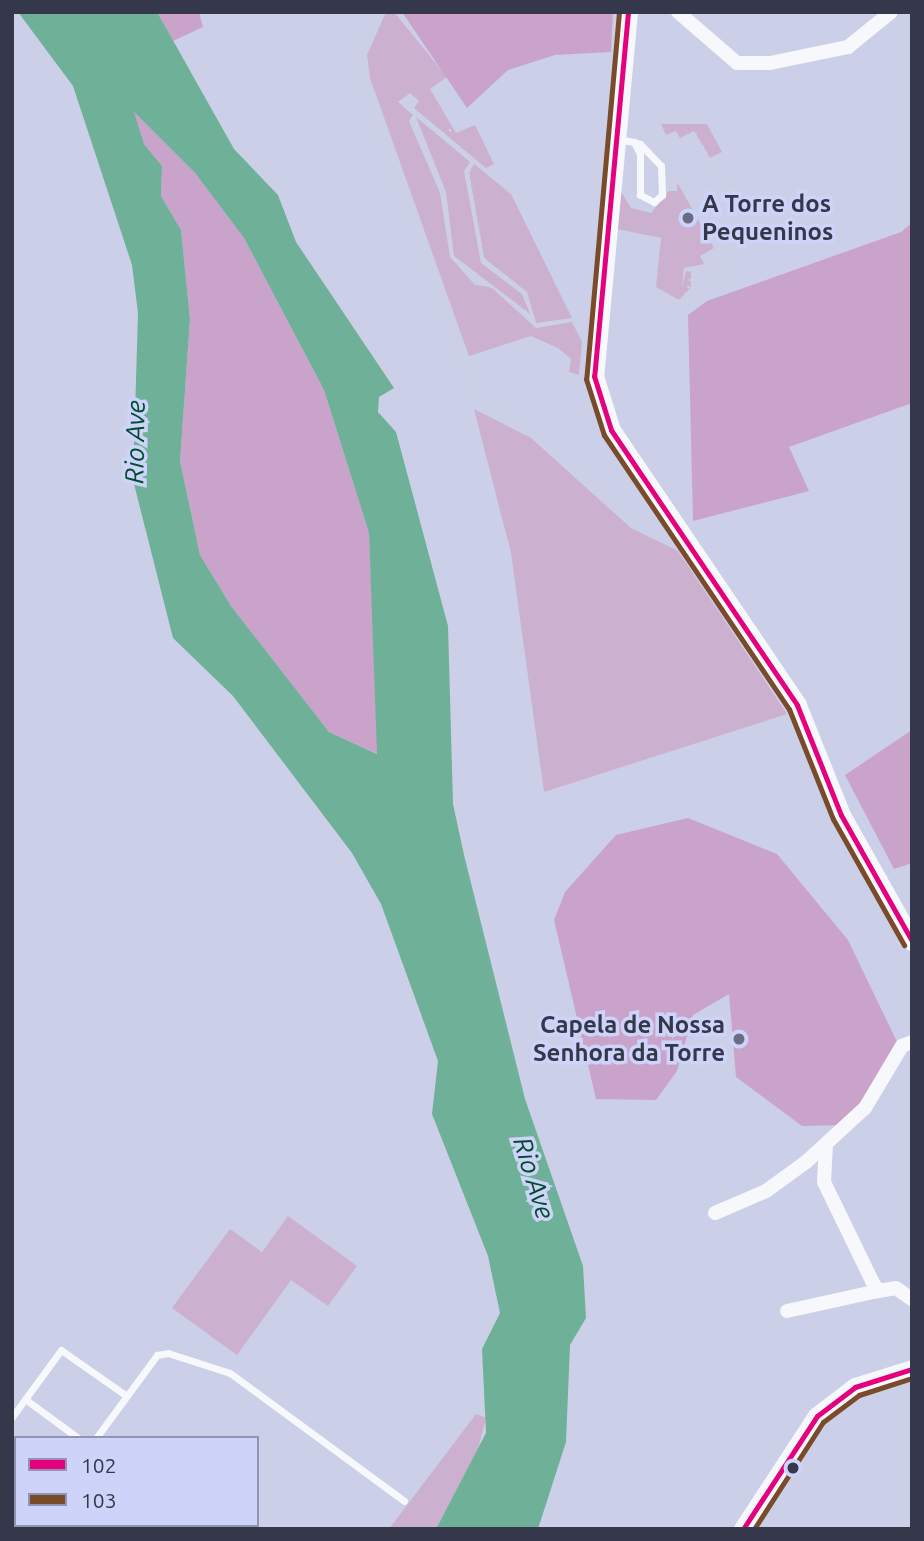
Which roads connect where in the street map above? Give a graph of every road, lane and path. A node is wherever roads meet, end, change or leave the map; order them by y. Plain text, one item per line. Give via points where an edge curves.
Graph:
1 (373, 12) edge
2 (628, 12) edge
3 (678, 12) edge
4 (891, 12) edge
5 (411, 100) dead end
6 (417, 112) junction
7 (453, 128) dead end
8 (443, 134) junction
9 (666, 136) dead end
10 (625, 141) junction
11 (474, 160) junction
12 (499, 164) dead end
13 (487, 171) junction
14 (517, 197) dead end
15 (743, 218) dead end
16 (752, 234) dead end
17 (726, 242) dead end
18 (736, 250) junction
19 (713, 261) junction
20 (684, 270) dead end
21 (693, 271) junction
22 (722, 276) junction
23 (647, 283) dead end
24 (684, 301) junction
25 (533, 317) junction
26 (572, 320) dead end
27 (668, 514) junction
28 (912, 941) edge
29 (912, 1042) edge
30 (826, 1144) junction
31 (715, 1213) dead end
32 (878, 1291) junction
33 (912, 1298) edge
34 (787, 1311) dead end
35 (912, 1369) edge
36 (127, 1396) junction
37 (26, 1399) junction
38 (12, 1417) edge
39 (75, 1436) edge
40 (97, 1436) edge
41 (404, 1501) dead end
42 (743, 1529) edge

1 - 27 path via 363,47 364,78 474,393 536,436 617,510 655,522
2 - 10 street
3 - 4 street via 737,63 771,63 848,47
5 - 6 path via 407,104
6 - 8 path
6 - 25 path via 411,121 443,192 452,256
7 - 8 path
8 - 11 path
9 - 15 path via 674,132 678,140 695,133
10 - 10 lane via 661,166 662,195 654,202 640,195 640,153
10 - 27 street via 594,376 611,430
11 - 13 path
11 - 25 path via 467,168 483,259 523,291
12 - 13 path
13 - 14 path
16 - 18 path via 755,240
17 - 19 path via 710,255
18 - 19 path
18 - 22 path
19 - 21 path
19 - 22 path
20 - 21 path
21 - 24 path
22 - 24 path
23 - 24 path via 664,298
25 - 26 path via 537,326
27 - 28 street via 797,705 841,815
29 - 30 street via 902,1046 865,1108
30 - 31 street via 766,1191
30 - 32 street via 824,1182
32 - 33 street via 896,1288
32 - 34 street
35 - 42 street via 855,1387 817,1416
36 - 37 lane via 61,1350
36 - 40 lane
36 - 41 lane via 157,1355 218,1367
37 - 38 lane
37 - 39 lane

